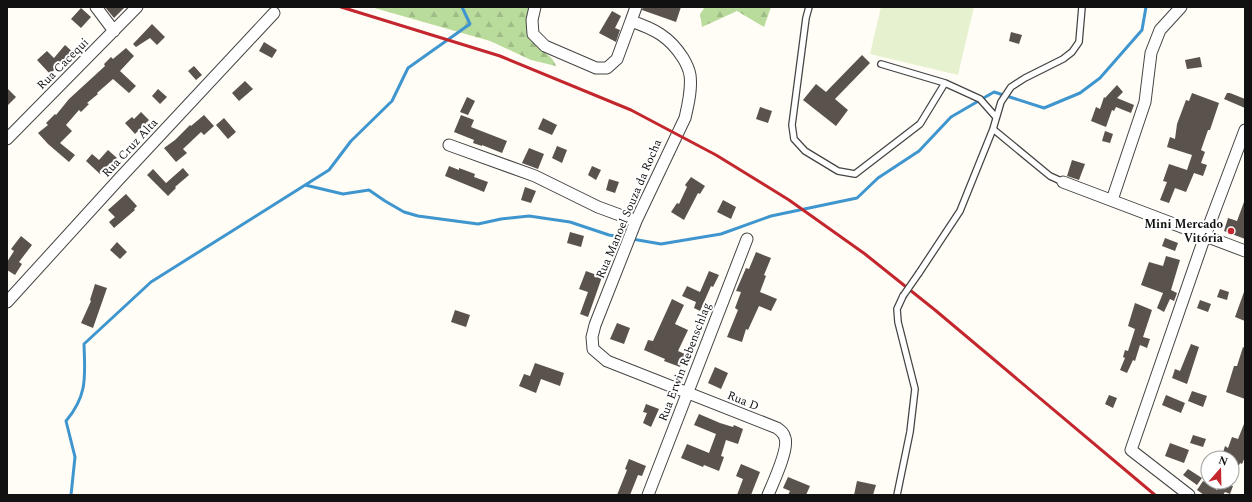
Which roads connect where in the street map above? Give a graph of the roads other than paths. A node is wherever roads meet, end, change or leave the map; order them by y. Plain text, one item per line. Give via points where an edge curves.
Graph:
1 (96, 7) edge
2 (137, 7) edge
3 (535, 7) edge
4 (636, 7) edge
5 (809, 7) edge
6 (1082, 7) edge
7 (1181, 7) edge
8 (274, 13) dead end
9 (631, 21) junction
10 (114, 31) junction
11 (882, 64) dead end
12 (945, 83) junction
13 (996, 116) junction
14 (993, 129) junction
15 (1245, 130) edge
16 (9, 132) edge
17 (449, 145) dead end
18 (1063, 182) joint
19 (1112, 200) junction
20 (636, 221) junction
21 (1205, 236) junction
22 (747, 239) dead end
23 (1245, 251) edge
24 (7, 302) edge
25 (687, 393) junction
26 (648, 495) edge
27 (768, 495) edge
28 (897, 495) edge
29 (1190, 495) edge

1 - 10 street
2 - 10 street, Rua Cacequi
3 - 9 street via 532,20 533,34 545,46 596,68 607,68 617,59
4 - 9 street
5 - 12 lane via 792,125 794,139 805,151 838,171 855,174 920,124
6 - 13 lane via 1079,42 1072,52 1011,86
7 - 19 street via 1160,30 1151,53 1145,102
8 - 24 street, Rua Cruz Alta
9 - 20 street, Rua Manoel Souza da Rocha via 665,37 686,63 690,75 685,118
10 - 16 street, Rua Cacequi
11 - 12 lane
12 - 13 lane via 980,99
13 - 14 lane
14 - 18 lane via 1050,176
14 - 28 lane, bridge via 960,211 897,309 915,389 911,426
15 - 21 street
17 - 20 street via 535,176 598,208
18 - 19 street
19 - 21 street
20 - 25 street, Rua Manoel Souza da Rocha via 595,325 593,349 608,361
21 - 23 street
21 - 29 street via 1131,450
22 - 25 street, Rua Erwin Rebenschlag
25 - 26 street, Rua Erwin Rebenschlag
25 - 27 street, Rua D via 782,432 786,449

